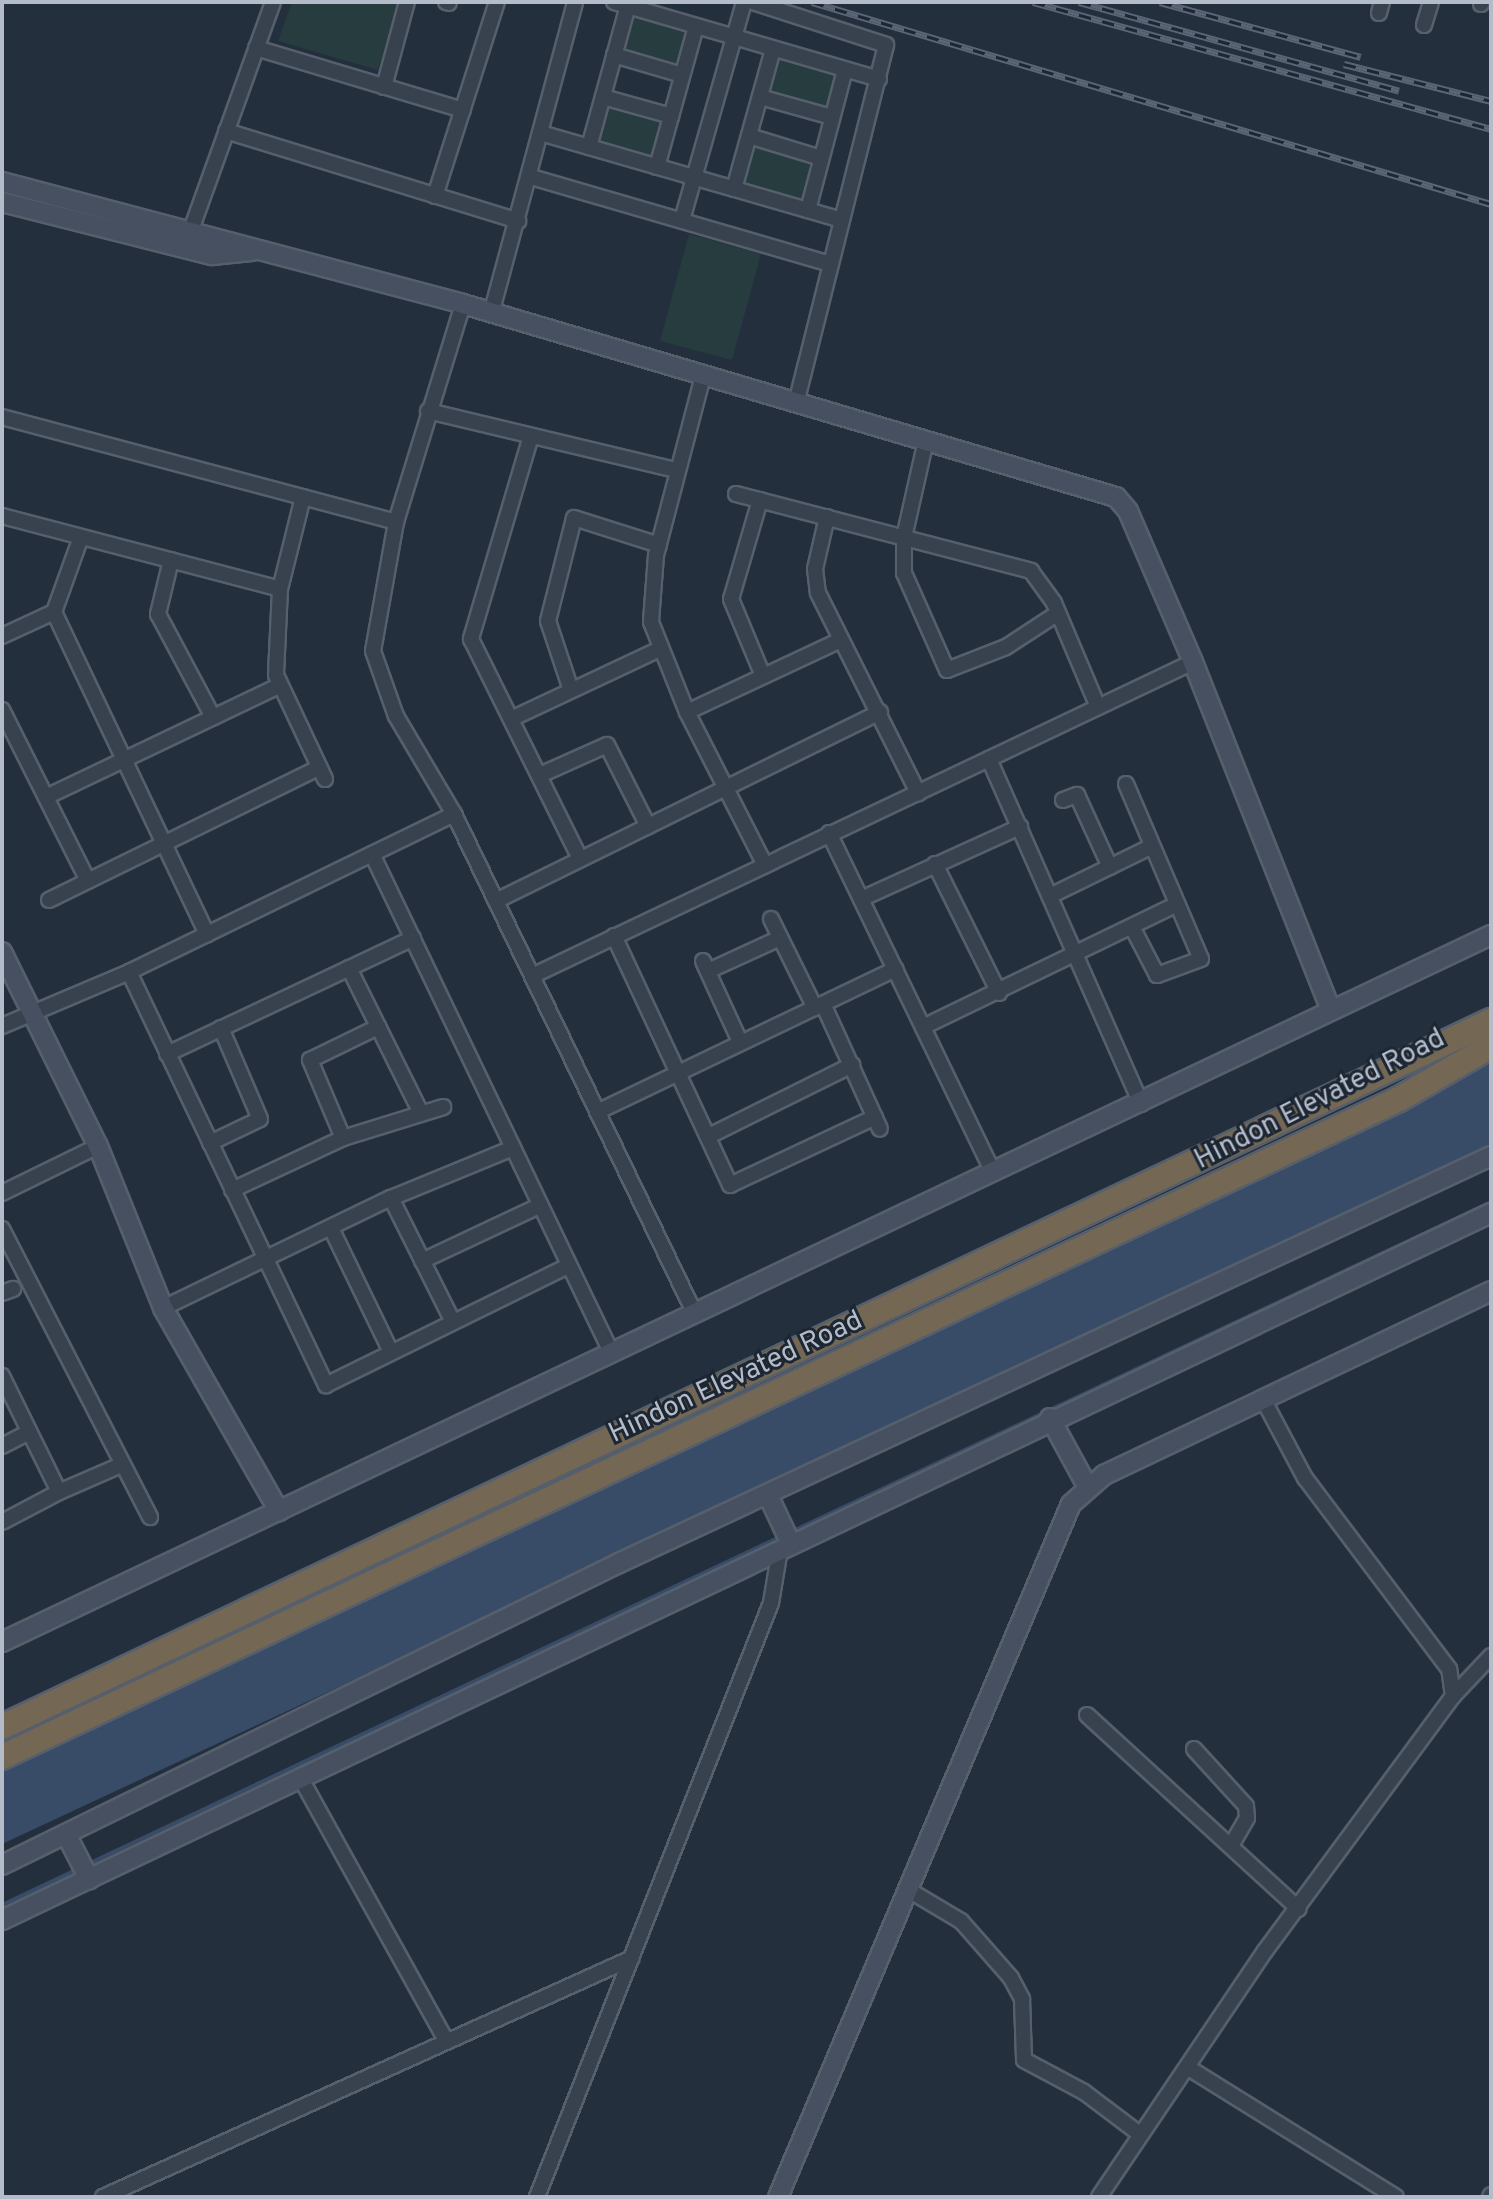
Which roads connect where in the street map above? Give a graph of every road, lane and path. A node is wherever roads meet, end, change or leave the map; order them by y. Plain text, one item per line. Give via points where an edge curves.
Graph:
1 (273, 2) edge
2 (407, 2) edge
3 (497, 2) edge
4 (575, 2) edge
5 (744, 2) edge
6 (753, 2) edge
7 (1431, 2) edge
8 (621, 4) edge
9 (1424, 25) dead end
10 (696, 26) junction
11 (732, 36) junction
12 (256, 48) junction
13 (773, 49) junction
14 (614, 55) junction
15 (845, 70) junction
16 (682, 75) junction
17 (879, 79) junction
18 (384, 87) junction
19 (603, 97) junction
20 (760, 97) junction
21 (463, 110) junction
22 (671, 116) junction
23 (832, 117) junction
24 (226, 131) junction
25 (544, 134) junction
26 (749, 136) junction
27 (589, 147) junction
28 (821, 158) junction
29 (657, 167) junction
30 (531, 177) junction
31 (694, 177) junction
32 (2, 182) edge
33 (734, 189) junction
34 (435, 196) junction
35 (2, 202) edge
36 (808, 210) junction
37 (682, 220) junction
38 (842, 220) junction
39 (518, 221) junction
40 (191, 230) junction
41 (254, 250) junction
42 (830, 264) junction
43 (463, 304) junction
44 (491, 314) junction
45 (703, 376) junction
46 (796, 403) junction
47 (428, 411) junction
48 (2, 417) edge
49 (531, 436) junction
50 (926, 440) junction
51 (675, 470) junction
52 (736, 494) dead end
53 (303, 497) junction
54 (760, 500) junction
55 (2, 516) edge
56 (827, 517) junction
57 (396, 522) junction
58 (81, 537) junction
59 (904, 538) junction
60 (659, 545) junction
61 (171, 560) junction
62 (280, 589) junction
63 (54, 612) junction
64 (1058, 613) junction
65 (2, 636) edge
66 (841, 640) junction
67 (660, 649) junction
68 (1193, 662) junction
69 (763, 676) junction
70 (279, 686) junction
71 (571, 690) junction
72 (1098, 707) junction
73 (2, 710) edge
74 (687, 712) junction
75 (880, 712) junction
76 (213, 717) junction
77 (511, 719) junction
78 (128, 758) junction
79 (989, 759) junction
80 (540, 775) junction
81 (1126, 784) dead end
82 (725, 788) junction
83 (918, 793) junction
84 (46, 797) junction
85 (1063, 800) dead end
86 (454, 814) junction
87 (648, 826) junction
88 (1020, 827) junction
89 (829, 833) junction
90 (164, 839) junction
91 (1150, 847) junction
92 (372, 854) junction
93 (580, 859) junction
94 (935, 864) junction
95 (765, 865) junction
96 (1110, 867) junction
97 (88, 881) junction
98 (1050, 896) junction
99 (861, 899) junction
100 (49, 900) dead end
101 (496, 901) junction
102 (1177, 904) junction
103 (771, 919) dead end
104 (1132, 927) junction
105 (207, 934) junction
106 (1491, 935) edge
107 (614, 936) junction
108 (413, 938) junction
109 (780, 938) junction
110 (2, 952) edge
111 (1076, 956) junction
112 (349, 968) junction
113 (896, 969) junction
114 (129, 972) junction
115 (532, 976) junction
116 (999, 993) junction
117 (819, 1006) junction
118 (1330, 1008) junction
119 (32, 1011) junction
120 (1491, 1021) edge
121 (2, 1026) edge
122 (378, 1027) junction
123 (923, 1027) junction
124 (221, 1028) junction
125 (740, 1042) junction
126 (1491, 1046) edge
127 (167, 1054) junction
128 (852, 1065) junction
129 (679, 1073) junction
130 (1141, 1104) junction
131 (443, 1107) dead end
132 (420, 1111) junction
133 (597, 1112) junction
134 (709, 1136) junction
135 (343, 1138) junction
136 (210, 1143) junction
137 (98, 1146) junction
138 (513, 1148) junction
139 (1491, 1156) edge
140 (993, 1173) junction
141 (232, 1190) junction
142 (2, 1193) edge
143 (391, 1198) junction
144 (539, 1206) junction
145 (1491, 1213) edge
146 (331, 1228) junction
147 (2, 1229) edge
148 (265, 1259) junction
149 (422, 1261) junction
150 (568, 1266) junction
151 (1491, 1291) edge
152 (163, 1308) junction
153 (695, 1314) junction
154 (452, 1320) junction
155 (391, 1352) junction
156 (612, 1354) junction
157 (2, 1377) edge
158 (1263, 1399) junction
159 (1050, 1418) junction
160 (28, 1433) junction
161 (2, 1446) edge
162 (121, 1465) junction
163 (1087, 1486) junction
164 (59, 1492) junction
165 (768, 1495) junction
166 (279, 1511) junction
167 (150, 1517) dead end
168 (2, 1522) edge
169 (786, 1543) junction
170 (2, 1642) edge
171 (1491, 1656) edge
172 (1453, 1696) junction
173 (1087, 1715) dead end
174 (2, 1727) edge
175 (1194, 1749) dead end
176 (2, 1757) edge
177 (300, 1777) junction
178 (69, 1840) junction
179 (1231, 1846) junction
180 (2, 1865) edge
181 (86, 1873) junction
182 (907, 1889) junction
183 (1299, 1909) junction
184 (2, 1920) edge
185 (632, 1958) junction
186 (445, 2039) junction
187 (1187, 2067) junction
188 (1141, 2135) junction
189 (1102, 2194) edge
190 (103, 2197) edge
191 (537, 2197) edge
192 (778, 2197) edge
193 (1118, 2197) edge
194 (1396, 2197) edge

1 - 12 street
2 - 18 street
3 - 21 street
4 - 25 street
5 - 11 street
6 - 17 street via 884,41
7 - 9 street
8 - 10 street
8 - 14 street
10 - 11 street
10 - 16 street
11 - 13 street
11 - 31 street
12 - 18 street
12 - 24 street
13 - 15 street
13 - 20 street
14 - 16 street
14 - 19 street
15 - 17 street
15 - 23 street
16 - 22 street
17 - 38 street
18 - 21 street
19 - 22 street
19 - 27 street
20 - 23 street
20 - 26 street
21 - 34 street
22 - 29 street
23 - 28 street
24 - 34 street
24 - 40 street
25 - 27 street
25 - 30 street
26 - 28 street
26 - 33 street
27 - 29 street
28 - 36 street
29 - 31 street
30 - 37 street
30 - 39 street
31 - 33 street
31 - 37 street
32 - 40 street
33 - 36 street
34 - 39 street
35 - 41 street via 212,255
36 - 38 street
37 - 42 street
38 - 42 street
39 - 44 street
40 - 41 street
41 - 43 street
42 - 46 street
43 - 44 street
43 - 47 street
44 - 45 street
45 - 46 street
45 - 51 street
46 - 50 street
47 - 49 street
47 - 57 street
48 - 53 street
49 - 51 street
49 - 77 street via 471,633
50 - 59 street
50 - 68 street via 1116,497 1128,511
51 - 60 street
52 - 54 street
53 - 57 street
53 - 62 street
54 - 56 street
54 - 69 street via 731,599
55 - 58 street
56 - 59 street
56 - 66 street via 815,586
57 - 86 street via 373,651 396,716
58 - 61 street
58 - 63 street
59 - 64 street via 1031,571
59 - 64 street via 904,573 947,670 1006,647
60 - 67 street via 650,608
60 - 71 street via 574,518 548,621
61 - 62 street
61 - 76 street via 158,614
62 - 70 street
63 - 65 street
63 - 78 street
64 - 72 street
66 - 69 street
66 - 75 street
67 - 71 street
67 - 74 street
68 - 72 street
68 - 118 street
69 - 74 street
70 - 76 street
70 - 90 street via 322,774
71 - 77 street
72 - 79 street
73 - 84 street
74 - 82 street
75 - 82 street
75 - 83 street
76 - 78 street
77 - 80 street
78 - 84 street
78 - 90 street
79 - 83 street
79 - 88 street
80 - 87 street via 607,745
80 - 93 street
81 - 91 street
82 - 87 street
82 - 95 street
83 - 89 street
84 - 97 street
85 - 96 street via 1077,795
86 - 92 street
86 - 101 street
87 - 93 street
88 - 94 street
88 - 98 street
89 - 95 street
89 - 99 street
90 - 97 street
90 - 105 street
91 - 96 street
91 - 102 street
92 - 105 street
92 - 108 street
93 - 101 street
94 - 99 street
94 - 116 street
95 - 107 street
96 - 98 street
97 - 100 street
98 - 111 street
99 - 113 street
101 - 115 street
102 - 104 street
102 - 104 street via 1200,952 1198,962 1157,975
103 - 109 street
104 - 111 street
105 - 114 street
106 - 118 street
107 - 115 street
107 - 129 street
108 - 112 street
108 - 138 street
109 - 117 street
109 - 125 street via 705,966
110 - 119 street
111 - 116 street
111 - 130 street
112 - 122 street
112 - 124 street
113 - 117 street
113 - 123 street
114 - 119 street
114 - 127 street
115 - 133 street
116 - 123 street
117 - 125 street
117 - 128 street
118 - 130 street
119 - 121 street
119 - 137 street
120 - 174 highway, Hindon Elevated Road
122 - 132 street
122 - 135 street via 310,1060
123 - 140 street
124 - 127 street
124 - 136 street via 260,1119
125 - 129 street
126 - 176 highway, Hindon Elevated Road via 1384,1106
127 - 136 street
128 - 134 street
128 - 134 street via 877,1123 730,1185
129 - 133 street
129 - 134 street
130 - 140 street
131 - 132 street
132 - 135 street
133 - 153 street
135 - 141 street
136 - 141 street
137 - 142 street
137 - 152 street
138 - 143 street
138 - 144 street
139 - 165 street
140 - 153 street
141 - 148 street
143 - 146 street
143 - 149 street
144 - 149 street
144 - 150 street
145 - 159 street
146 - 148 street
146 - 155 street
147 - 162 street
148 - 152 street
148 - 155 street via 326,1385
149 - 154 street
150 - 154 street
150 - 156 street
151 - 158 street
152 - 166 street
153 - 156 street
154 - 155 street
156 - 166 street
157 - 160 street
158 - 163 street
158 - 172 street via 1305,1478 1449,1669
159 - 163 street
159 - 169 street
160 - 161 street
160 - 164 street
162 - 164 street
162 - 167 street
163 - 182 street via 1062,1520
164 - 168 street
165 - 169 street
165 - 178 street
166 - 170 street
169 - 177 street
169 - 185 street via 771,1603
171 - 172 street
172 - 183 street
173 - 179 street
175 - 179 street via 1246,1806 1247,1818
177 - 181 street
177 - 186 street
178 - 180 street
178 - 181 street
179 - 183 street
181 - 184 street
182 - 188 street via 961,1921 1011,1978 1022,1999 1024,2060 1084,2092
182 - 192 street
183 - 187 street
185 - 186 street
185 - 191 street
186 - 190 street
187 - 188 street
187 - 194 street
188 - 189 street
189 - 193 street

